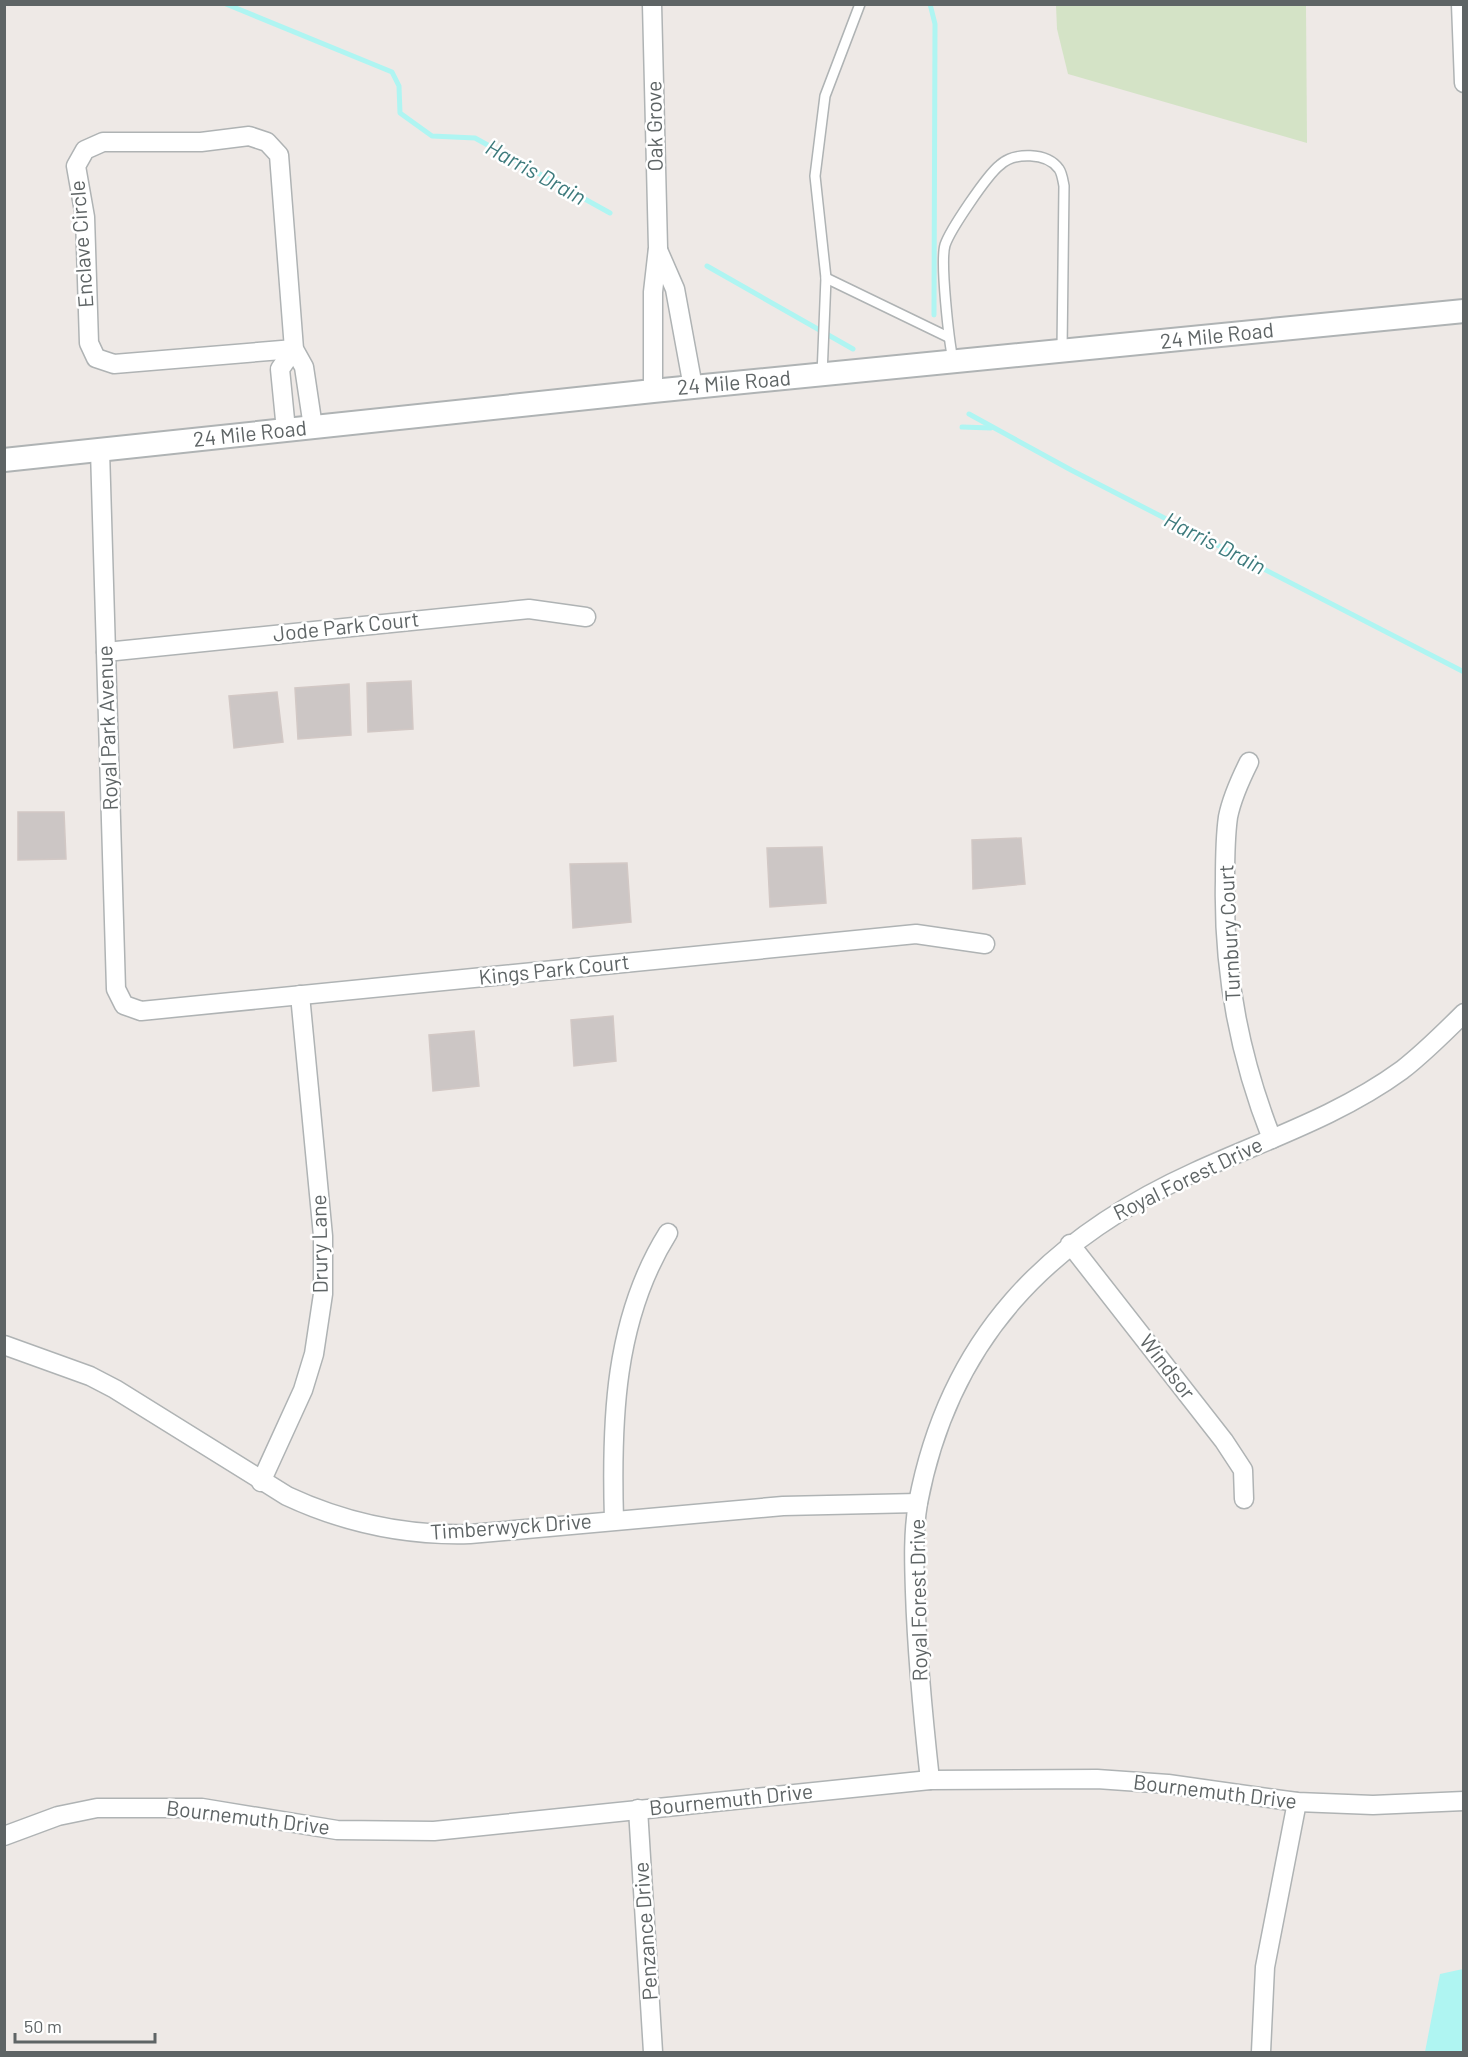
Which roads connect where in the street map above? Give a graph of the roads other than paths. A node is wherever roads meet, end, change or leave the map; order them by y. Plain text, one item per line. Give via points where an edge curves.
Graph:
1 (652, 4) edge
2 (860, 4) edge
3 (1461, 4) edge
4 (1464, 83) edge
5 (658, 248) junction
6 (826, 278) junction
7 (1464, 311) edge
8 (948, 337) junction
9 (294, 349) junction
10 (1062, 352) junction
11 (954, 363) junction
12 (822, 375) junction
13 (693, 387) junction
14 (653, 391) junction
15 (313, 428) junction
16 (286, 430) junction
17 (100, 450) junction
18 (4, 460) edge
19 (586, 617) dead end
20 (106, 652) junction
21 (1249, 762) dead end
22 (985, 944) dead end
23 (300, 995) junction
24 (124, 1005) joint
25 (1464, 1013) edge
26 (1272, 1139) junction
27 (668, 1233) dead end
28 (1070, 1244) junction
29 (4, 1345) edge
30 (261, 1482) junction
31 (1244, 1499) dead end
32 (918, 1503) junction
33 (614, 1520) junction
34 (930, 1780) junction
35 (1464, 1801) edge
36 (1297, 1802) junction
37 (638, 1809) junction
38 (4, 1836) edge
39 (653, 2052) edge
40 (1262, 2052) edge

1 - 5 street, Oak Grove
2 - 6 lane via 825,96 816,164
3 - 4 street
5 - 13 street, Oak Grove via 675,289
5 - 14 street, Oak Grove via 653,292
6 - 8 lane
6 - 12 lane
7 - 10 street, 24 Mile Road
8 - 10 lane via 945,246 1000,164 1034,156 1049,160 1060,169 1064,186
8 - 11 lane
9 - 9 street, Enclave Circle via 279,155 267,142 249,136 201,142 103,142 85,150 76,166 85,217 88,343 96,358 114,364
9 - 15 street, Enclave Circle via 304,366
9 - 16 street via 280,369
10 - 11 street, 24 Mile Road
11 - 12 street, 24 Mile Road
12 - 13 street, 24 Mile Road
13 - 14 street, 24 Mile Road
14 - 15 street, 24 Mile Road
15 - 16 street, 24 Mile Road
16 - 17 street, 24 Mile Road
17 - 18 street, 24 Mile Road
17 - 20 street, Royal Park Avenue
19 - 20 street, Jode Park Court via 529,609
20 - 24 street, Royal Park Avenue via 116,989
21 - 26 street, Turnbury Court via 1235,790 1228,818 1226,943 1242,1049 1253,1093
22 - 23 street, Kings Park Court via 916,934
23 - 24 street, Kings Park Court via 141,1011
23 - 30 street, Drury Lane via 323,1236 323,1293 314,1354 303,1390
25 - 26 street, Royal Forest Drive via 1429,1048 1371,1091
26 - 28 street, Royal Forest Drive via 1148,1194
27 - 33 street via 644,1279 620,1360 613,1421
28 - 31 street, Windsor via 1224,1441 1243,1470
28 - 32 street, Royal Forest Drive via 1028,1281 977,1346 955,1385 936,1433
29 - 30 street, Timberwyck Drive via 115,1389
30 - 33 street, Timberwyck Drive via 311,1507 359,1524 422,1534 470,1534
32 - 33 street, Timberwyck Drive via 783,1506
32 - 34 street, Royal Forest Drive via 916,1634
34 - 36 street, Bournemuth Drive via 1097,1779 1168,1784
34 - 37 street, Bournemuth Drive
35 - 36 street, Bournemuth Drive via 1373,1805
36 - 40 street via 1265,1967
37 - 38 street, Bournemuth Drive via 404,1832 337,1830 202,1808 133,1806 58,1816
37 - 39 street, Penzance Drive

